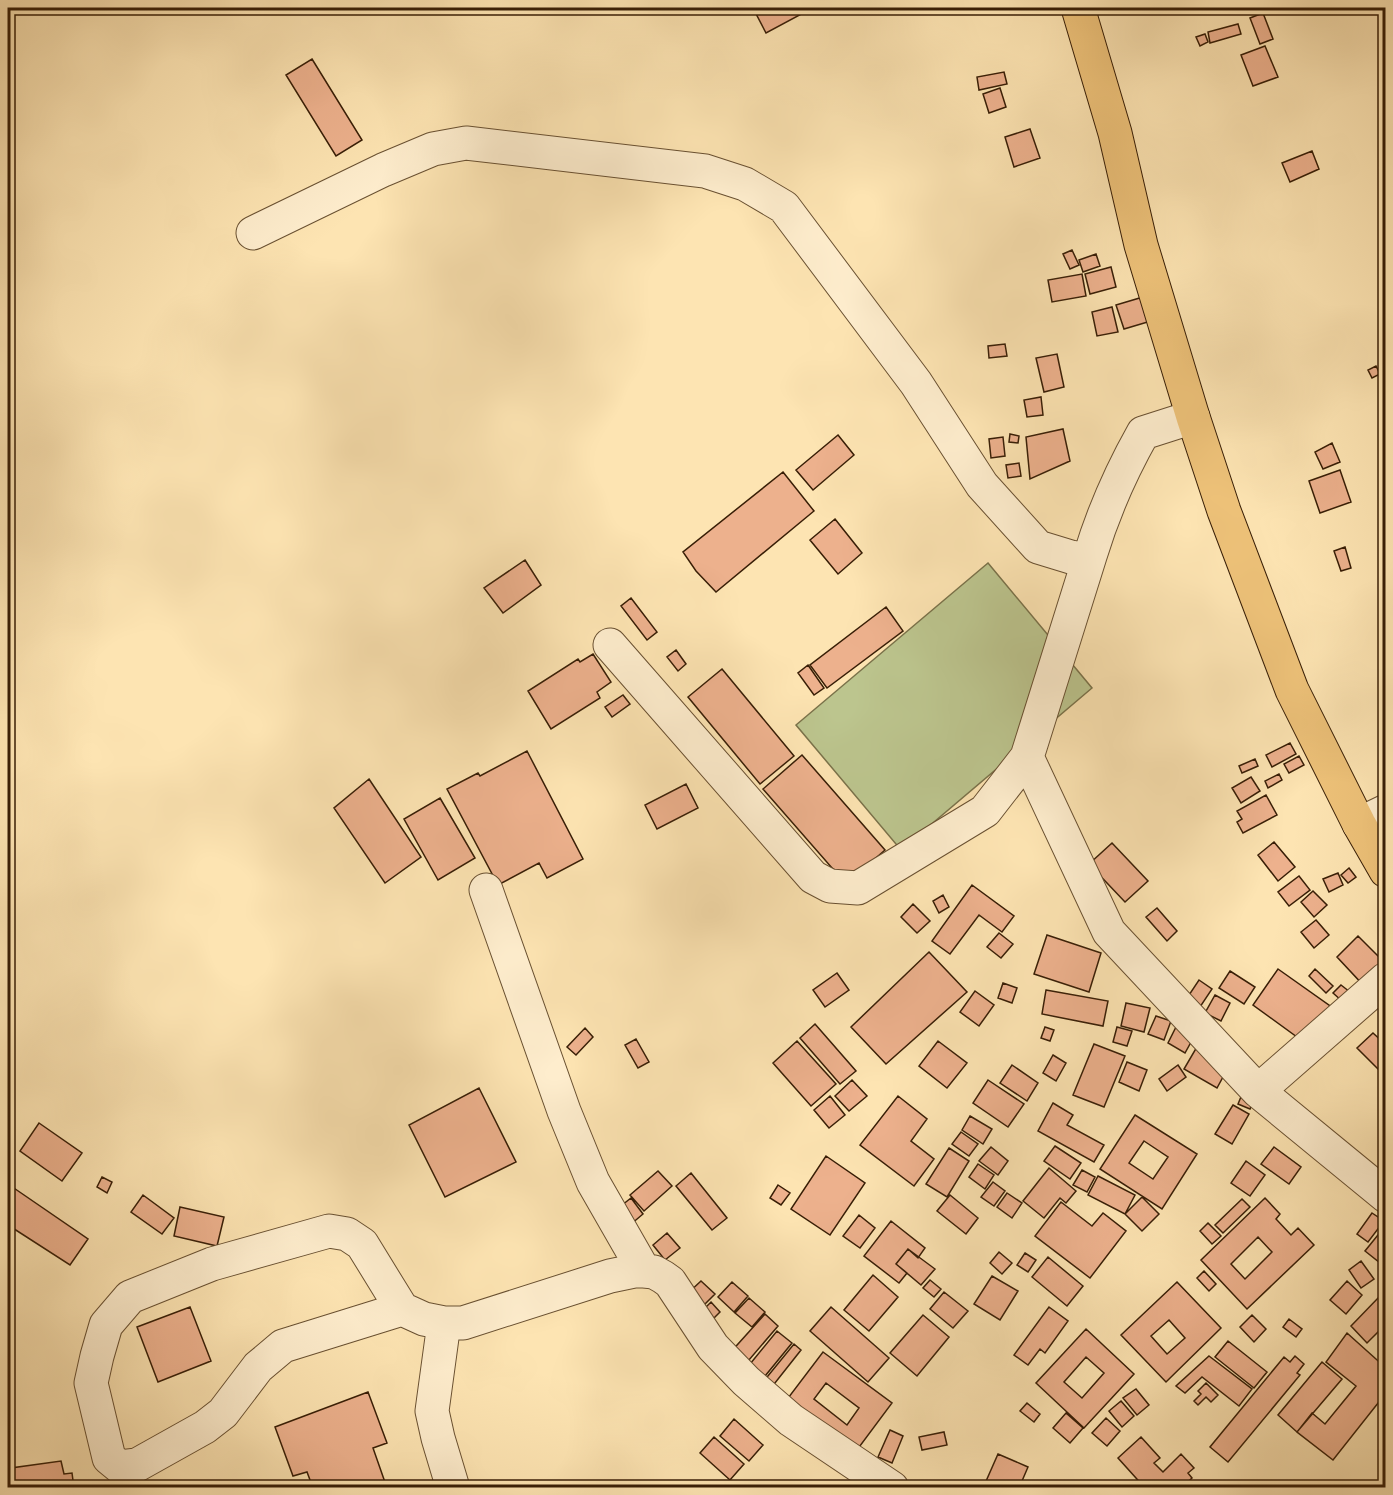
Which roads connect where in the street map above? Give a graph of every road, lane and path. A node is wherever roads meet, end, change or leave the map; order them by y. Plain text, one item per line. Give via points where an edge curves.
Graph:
1 (1078, 8) edge
2 (253, 232) dead end
3 (1193, 417) junction
4 (1090, 556) junction
5 (610, 645) dead end
6 (1027, 757) junction
7 (1372, 817) edge
8 (1386, 870) edge
9 (486, 890) dead end
10 (1386, 979) edge
11 (1258, 1091) junction
12 (1386, 1196) edge
13 (644, 1271) junction
14 (402, 1309) junction
15 (444, 1323) junction
16 (453, 1488) edge
17 (892, 1488) edge

1 - 3 highway via 1115,133 1141,245
2 - 4 street via 382,170 433,149 466,143 705,171 745,184 784,207 916,383 982,485 1038,548 1074,558
3 - 4 street via 1143,433 1099,526
3 - 7 highway via 1292,690
4 - 6 street
5 - 6 street via 813,877 830,886 858,888 985,811
6 - 11 street via 1109,932
7 - 8 highway
9 - 13 street via 593,1182
10 - 11 street
11 - 12 street
13 - 15 street via 610,1276 463,1323
13 - 17 street via 670,1282 713,1347 746,1381 791,1420
14 - 14 street via 362,1244 347,1234 329,1231 212,1264 130,1297 106,1325 91,1383 109,1458 120,1467 136,1465 205,1427 223,1413 258,1368 283,1346
14 - 15 street
15 - 16 street via 432,1410

